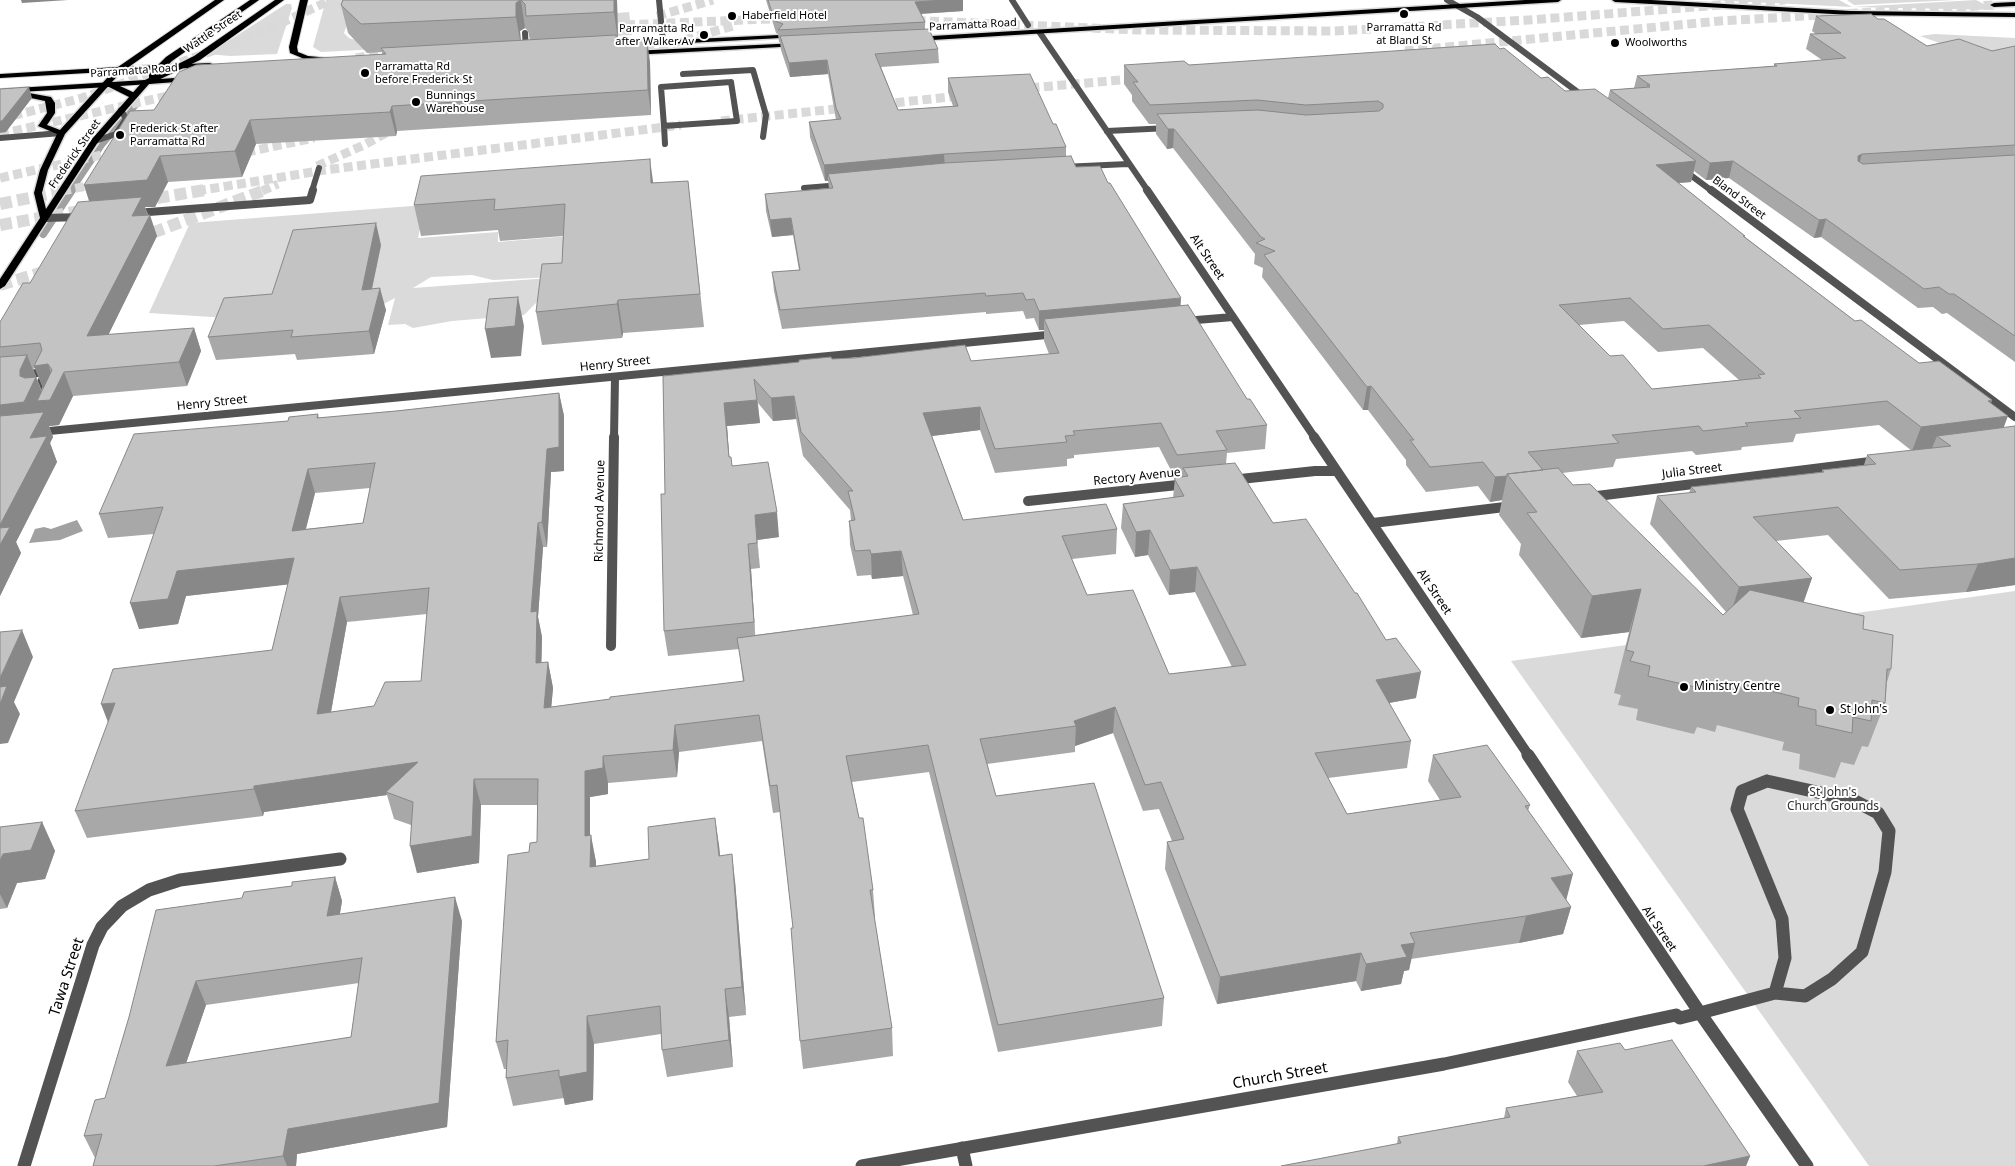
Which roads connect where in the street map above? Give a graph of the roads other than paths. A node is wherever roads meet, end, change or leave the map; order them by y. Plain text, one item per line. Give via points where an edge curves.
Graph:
1 (220, 0) edge
2 (255, 0) edge
3 (280, 0) edge
4 (659, 0) edge
5 (1012, 0) edge
6 (1447, 0) edge
7 (1558, 0) edge
8 (1615, 0) edge
9 (305, 1) edge
10 (2015, 4) edge
11 (1341, 5) dead end
12 (1994, 5) dead end
13 (1457, 6) junction
14 (2015, 15) edge
15 (1028, 25) junction
16 (962, 28) dead end
17 (1040, 32) junction
18 (525, 33) edge
19 (790, 36) edge
20 (907, 39) edge
21 (663, 42) junction
22 (624, 44) edge
23 (801, 44) edge
24 (536, 49) edge
25 (516, 50) edge
26 (526, 50) junction
27 (624, 54) edge
28 (327, 60) junction
29 (337, 60) edge
30 (290, 62) edge
31 (216, 65) edge
32 (161, 67) junction
33 (179, 67) junction
34 (120, 69) junction
35 (683, 74) dead end
36 (15, 75) junction
37 (0, 76) edge
38 (200, 78) edge
39 (108, 82) junction
40 (147, 82) junction
41 (92, 83) junction
42 (49, 88) junction
43 (1, 91) edge
44 (134, 96) junction
45 (1597, 106) edge
46 (664, 126) junction
47 (1172, 128) edge
48 (1107, 131) junction
49 (61, 133) junction
50 (763, 137) dead end
51 (0, 138) edge
52 (665, 144) dead end
53 (1128, 164) junction
54 (1678, 166) edge
55 (319, 168) dead end
56 (1049, 168) edge
57 (851, 184) edge
58 (804, 188) dead end
59 (125, 214) edge
60 (96, 216) edge
61 (44, 218) junction
62 (0, 286) edge
63 (1233, 317) junction
64 (1178, 322) edge
65 (1070, 332) edge
66 (614, 376) junction
67 (0, 377) edge
68 (48, 395) edge
69 (2015, 417) edge
70 (28, 433) edge
71 (1885, 460) edge
72 (1337, 471) junction
73 (1216, 481) edge
74 (1197, 483) edge
75 (1580, 498) edge
76 (1028, 501) dead end
77 (1521, 505) edge
78 (1373, 523) junction
79 (611, 646) dead end
80 (340, 858) dead end
81 (1775, 993) junction
82 (1700, 1013) junction
83 (962, 1148) junction
84 (24, 1166) edge
85 (862, 1166) edge
86 (966, 1166) edge
87 (1807, 1166) edge

1 - 34 highway, Wattle Street
2 - 32 highway, Wattle Street via 169,58
3 - 33 highway, Wattle Street
4 - 21 street
5 - 15 street
6 - 13 street
7 - 13 main road, Parramatta Road
8 - 14 main road via 1850,13
9 - 28 highway via 292,46 294,53
10 - 12 highway
11 - 15 main road, Parramatta Road
13 - 17 main road, Parramatta Road
13 - 45 street via 1477,17
15 - 16 main road, Parramatta Road
17 - 20 main road, Parramatta Road
17 - 48 street, Alt Street
18 - 26 street
19 - 21 main road
21 - 22 main road
23 - 27 main road
24 - 26 main road
25 - 26 main road
28 - 29 main road
28 - 30 main road
31 - 33 main road, Parramatta Road
32 - 33 main road, Parramatta Road
32 - 34 main road, Parramatta Road
32 - 39 highway, Wattle Street
32 - 40 highway, Wattle Street
33 - 40 highway, Wattle Street
34 - 36 highway, Parramatta Road
34 - 39 main road, Frederick Street
35 - 50 street via 753,70 766,115
36 - 37 highway, Parramatta Road
36 - 41 highway
38 - 40 main road, Parramatta Road
39 - 40 highway, Parramatta Road
39 - 41 highway
39 - 42 highway, Parramatta Road
39 - 44 highway
39 - 49 main road, Frederick Street
40 - 44 main road, Frederick Street
41 - 42 highway
42 - 43 highway, Parramatta Road
43 - 49 main road via 48,99 51,113 42,126
44 - 61 main road, Frederick Street via 95,141
46 - 46 street via 661,86 731,82 737,121
46 - 52 street
47 - 48 street
48 - 53 street, Alt Street
49 - 51 street
49 - 61 main road, Frederick Street via 44,170 38,193
53 - 56 street
53 - 63 street, Alt Street
54 - 69 street, Bland Street
55 - 59 street via 310,200
57 - 58 street
60 - 61 street
61 - 62 main road, Frederick Street
63 - 64 street
63 - 72 street, Alt Street
65 - 66 street, Henry Street
66 - 70 street, Henry Street via 40,428
66 - 79 street, Richmond Avenue
67 - 68 street via 46,372 34,396
71 - 75 street, Julia Street
72 - 73 street
72 - 78 street, Alt Street
74 - 76 street, Rectory Avenue
77 - 78 street
78 - 82 street, Alt Street
80 - 84 street, Tawa Street via 180,880 149,890 122,906 102,927 93,945
81 - 81 street via 1785,958 1782,919 1736,809 1742,791 1767,781 1853,800 1878,812 1889,831 1885,872 1862,952 1832,979 1805,996
81 - 82 street, Church Street
82 - 83 street, Church Street via 1680,1018 1676,1015 1444,1064
82 - 87 street, Alt Street
83 - 85 street, Church Street
83 - 86 street

